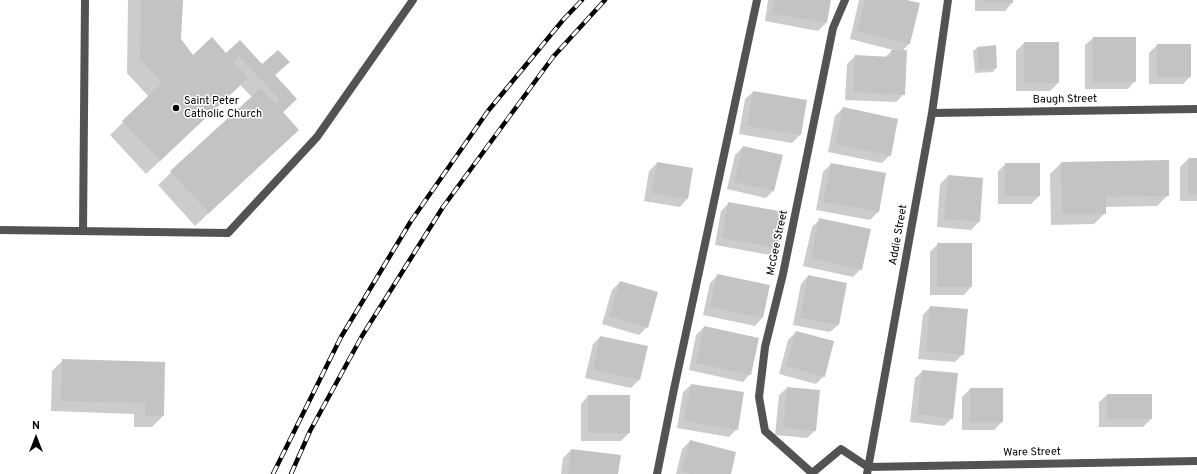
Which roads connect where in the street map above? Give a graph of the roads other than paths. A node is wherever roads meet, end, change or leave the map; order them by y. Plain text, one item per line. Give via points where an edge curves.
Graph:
1 (85, 0) edge
2 (413, 0) edge
3 (757, 0) edge
4 (845, 0) edge
5 (948, 0) edge
6 (1197, 109) edge
7 (932, 113) junction
8 (0, 230) edge
9 (83, 230) junction
10 (1197, 462) edge
11 (868, 470) edge
12 (811, 473) edge
13 (657, 474) edge

1 - 9 street
2 - 9 street via 316,137 228,233
3 - 13 street
4 - 12 street, McGee Street via 833,28 783,274 765,347 759,398 765,431
5 - 7 street, Addie Street
6 - 7 street, Baugh Street
7 - 11 street, Addie Street
8 - 9 street
10 - 11 street, Ware Street
11 - 12 street, McGee Street via 841,449

